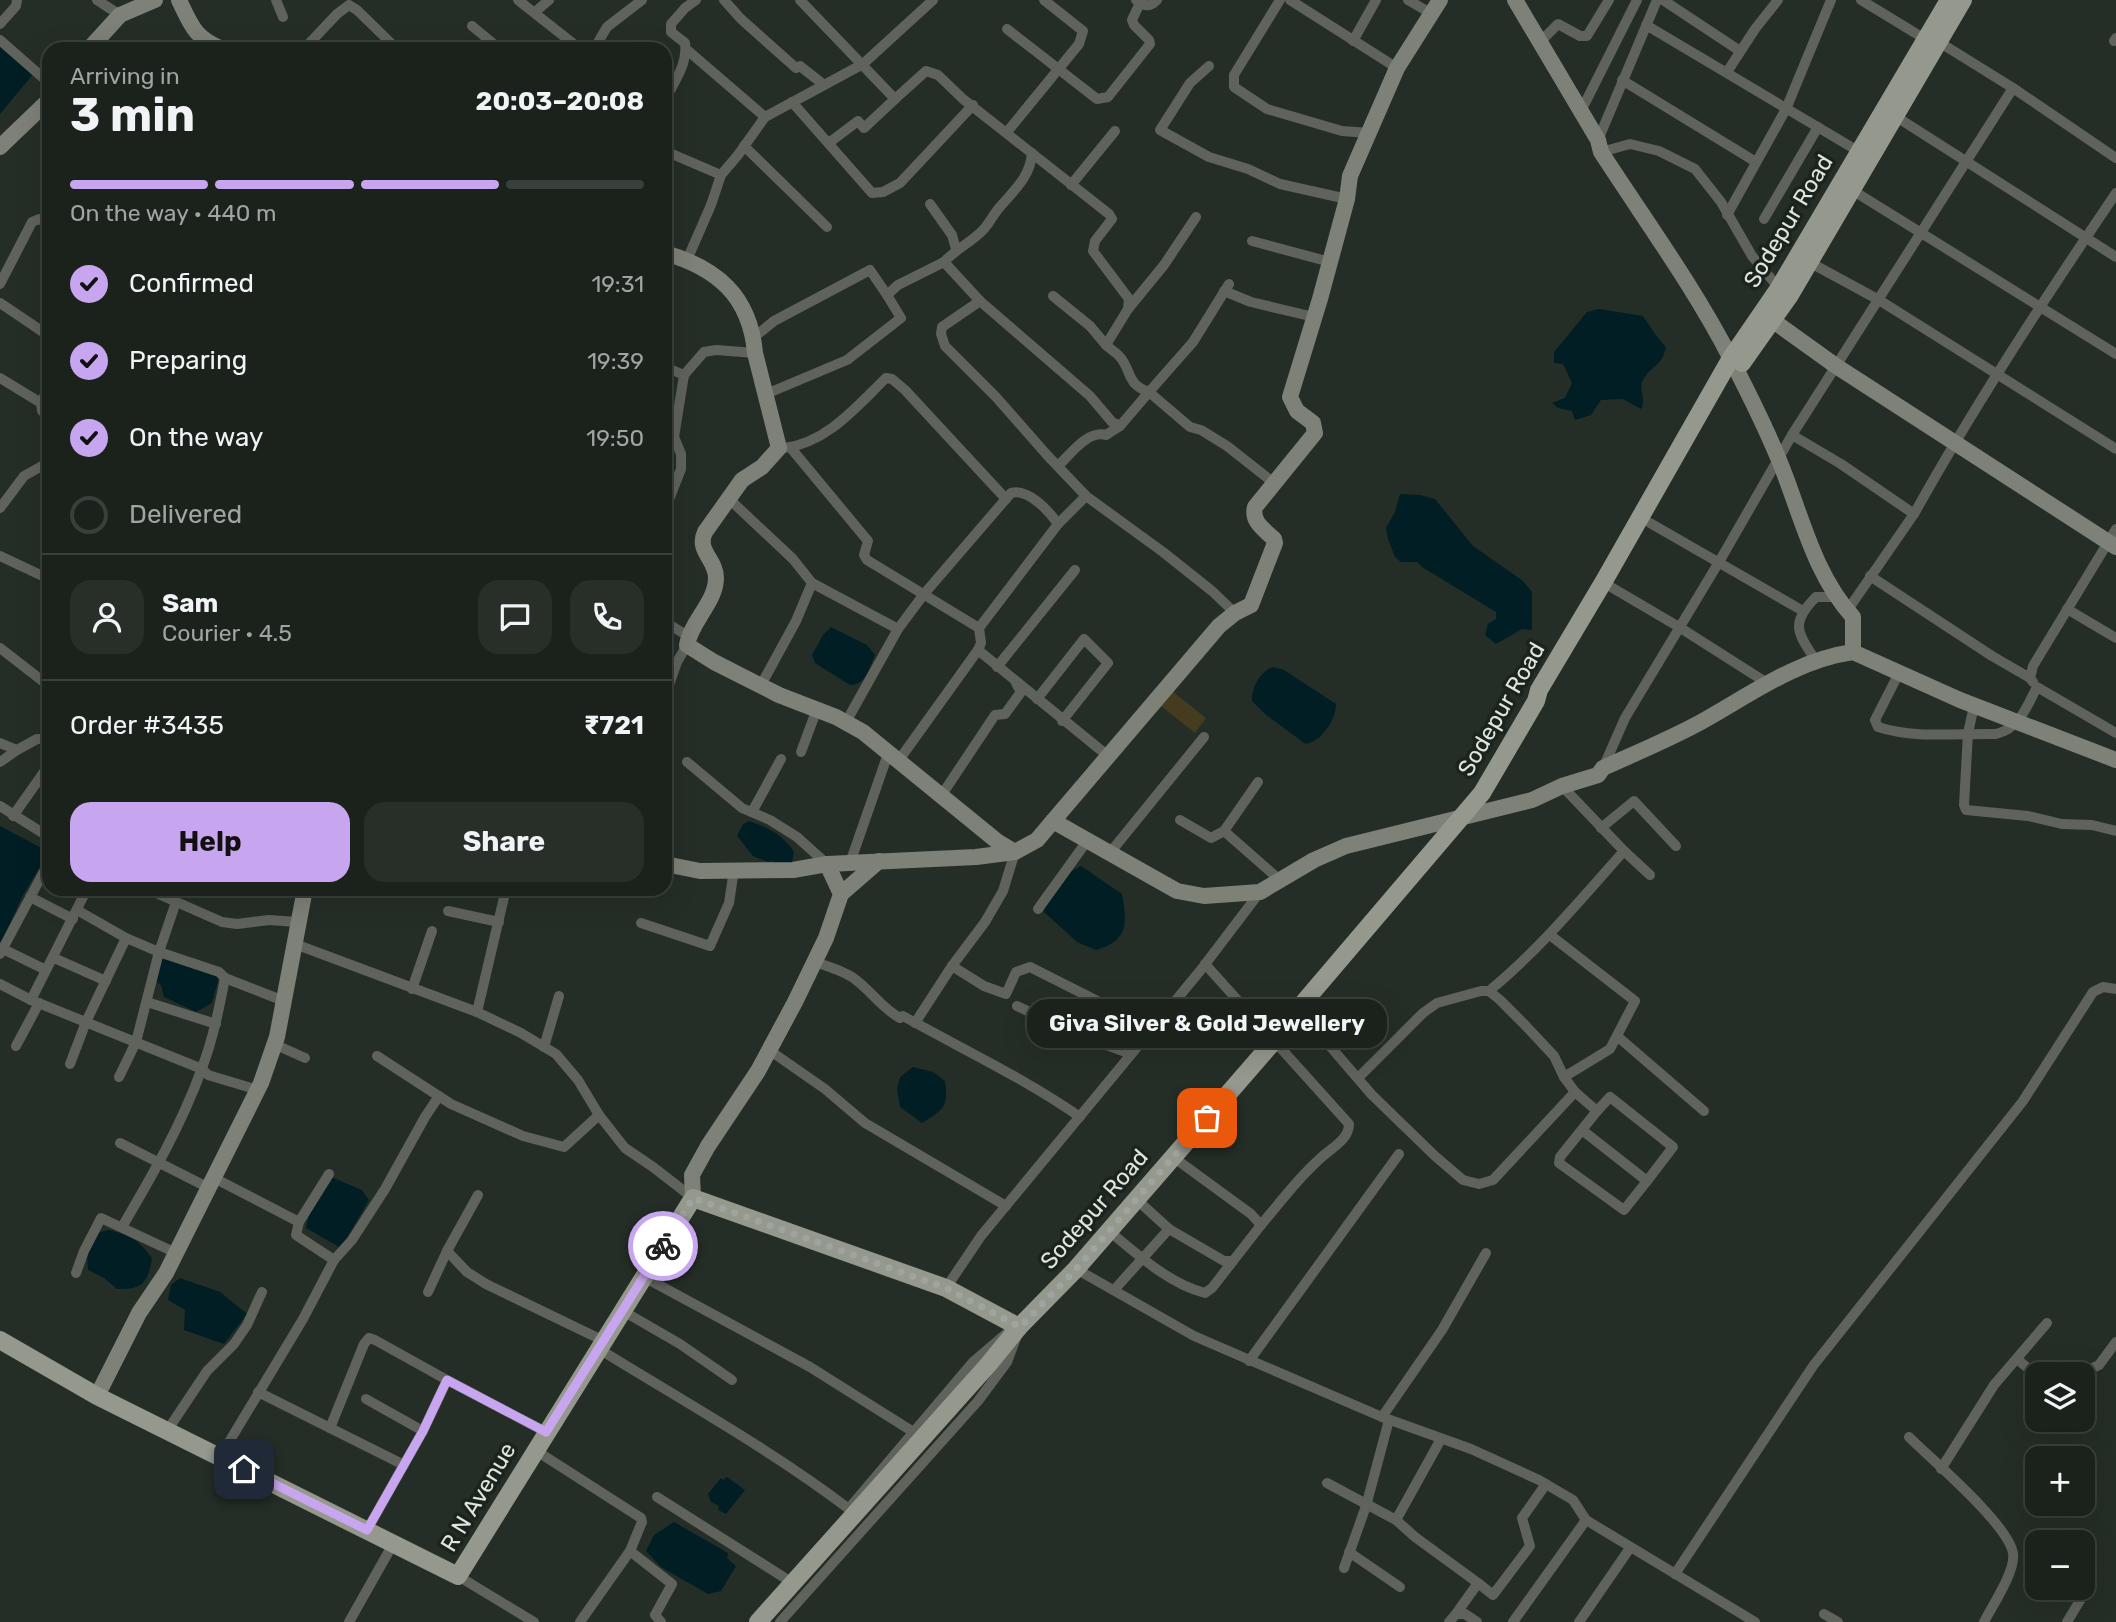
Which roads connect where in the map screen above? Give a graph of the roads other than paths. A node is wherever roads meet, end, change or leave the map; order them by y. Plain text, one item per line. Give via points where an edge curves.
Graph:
1 (17, 0) edge
2 (97, 0) edge
3 (155, 0) edge
4 (179, 0) edge
5 (276, 0) edge
6 (518, 0) edge
7 (549, 0) edge
8 (642, 0) edge
9 (696, 0) edge
10 (724, 0) edge
11 (800, 0) edge
12 (933, 0) edge
13 (1044, 0) edge
14 (1157, 0) edge
15 (1280, 0) edge
16 (1290, 0) edge
17 (1376, 0) edge
18 (1408, 0) edge
19 (1515, 0) edge
20 (1609, 0) edge
21 (1637, 0) edge
22 (1657, 0) edge
23 (1663, 0) edge
24 (1778, 0) edge
25 (1832, 0) edge
26 (1861, 0) edge
27 (1949, 0) edge
28 (1963, 0) edge
29 (1138, 1) edge
30 (1436, 7) edge
31 (535, 12) junction
32 (120, 15) junction
33 (283, 16) dead end
34 (0, 24) edge
35 (1646, 25) junction
36 (472, 26) dead end
37 (1007, 29) dead end
38 (0, 40) edge
39 (1353, 41) junction
40 (1541, 41) junction
41 (1932, 41) junction
42 (95, 42) edge
43 (206, 42) edge
44 (311, 42) edge
45 (390, 42) edge
46 (491, 42) edge
47 (571, 42) edge
48 (598, 42) edge
49 (686, 49) junction
50 (1740, 51) junction
51 (863, 64) junction
52 (1209, 66) dead end
53 (1398, 68) junction
54 (1059, 69) junction
55 (1727, 72) junction
56 (42, 77) edge
57 (1622, 80) junction
58 (824, 85) junction
59 (672, 86) edge
60 (2013, 88) junction
61 (895, 99) junction
62 (792, 102) junction
63 (972, 106) junction
64 (1787, 107) junction
65 (42, 110) edge
66 (1581, 111) junction
67 (1895, 116) junction
68 (765, 117) junction
69 (1818, 127) junction
70 (1115, 131) dead end
71 (1007, 132) junction
72 (1370, 133) junction
73 (830, 142) junction
74 (744, 146) junction
75 (1600, 146) junction
76 (0, 147) edge
77 (1858, 151) junction
78 (672, 153) edge
79 (1032, 153) junction
80 (2116, 158) edge
81 (1756, 162) junction
82 (1967, 162) junction
83 (721, 175) junction
84 (1071, 185) junction
85 (1852, 190) junction
86 (2116, 193) edge
87 (1347, 199) junction
88 (930, 204) dead end
89 (1727, 215) junction
90 (1196, 217) dead end
91 (1764, 219) dead end
92 (42, 220) edge
93 (828, 227) dead end
94 (1921, 232) junction
95 (2085, 238) junction
96 (1252, 241) dead end
97 (956, 249) junction
98 (672, 255) edge
99 (2116, 257) edge
100 (687, 260) junction
101 (944, 262) junction
102 (1330, 262) junction
103 (1809, 262) junction
104 (0, 284) edge
105 (1779, 288) junction
106 (887, 295) junction
107 (1053, 296) dead end
108 (1879, 300) junction
109 (980, 301) junction
110 (0, 303) edge
111 (2041, 307) junction
112 (1128, 309) junction
113 (1314, 317) junction
114 (1772, 320) junction
115 (42, 331) edge
116 (754, 345) junction
117 (1106, 345) junction
118 (2116, 354) edge
119 (1733, 364) junction
120 (1836, 366) junction
121 (672, 370) edge
122 (1996, 373) junction
123 (684, 374) junction
124 (0, 378) edge
125 (1149, 392) junction
126 (766, 394) junction
127 (41, 403) joint
128 (42, 411) edge
129 (1120, 426) junction
130 (672, 428) edge
131 (1792, 435) junction
132 (672, 440) edge
133 (1954, 442) junction
134 (784, 448) junction
135 (2116, 449) edge
136 (1779, 459) junction
137 (42, 466) edge
138 (1058, 466) junction
139 (1274, 483) junction
140 (672, 492) edge
141 (1086, 496) junction
142 (728, 498) junction
143 (1006, 499) junction
144 (0, 508) edge
145 (1914, 514) junction
146 (1650, 523) junction
147 (1058, 524) junction
148 (2113, 539) edge
149 (0, 556) edge
150 (1719, 562) junction
151 (1075, 570) dead end
152 (42, 576) edge
153 (1870, 577) junction
154 (812, 583) junction
155 (1611, 587) junction
156 (924, 594) junction
157 (1835, 597) junction
158 (2067, 609) junction
159 (1802, 611) junction
160 (1847, 611) junction
161 (1235, 613) junction
162 (1679, 627) junction
163 (672, 628) edge
164 (979, 628) junction
165 (898, 629) junction
166 (2116, 638) edge
167 (687, 640) junction
168 (978, 650) junction
169 (1, 651) edge
170 (1853, 652) junction
171 (1816, 661) junction
172 (998, 667) junction
173 (1899, 673) junction
174 (672, 676) edge
175 (42, 681) edge
176 (1016, 683) junction
177 (1767, 683) junction
178 (2034, 683) junction
179 (761, 685) junction
180 (1038, 699) junction
181 (1536, 701) junction
182 (1974, 705) junction
183 (817, 709) junction
184 (1062, 721) junction
185 (846, 722) junction
186 (2018, 723) junction
187 (1968, 733) junction
188 (2116, 733) edge
189 (1204, 737) dead end
190 (42, 739) edge
191 (0, 743) edge
192 (17, 750) junction
193 (801, 752) dead end
194 (894, 755) junction
195 (1108, 756) junction
196 (781, 759) dead end
197 (2116, 760) edge
198 (0, 762) edge
199 (687, 762) dead end
200 (1603, 768) junction
201 (42, 775) edge
202 (1258, 782) dead end
203 (1562, 786) junction
204 (941, 796) junction
205 (1, 809) edge
206 (751, 813) junction
207 (13, 816) junction
208 (1462, 817) junction
209 (1180, 820) dead end
210 (1053, 821) junction
211 (1601, 828) junction
212 (1224, 831) junction
213 (2116, 831) edge
214 (42, 833) edge
215 (1087, 841) junction
216 (1676, 846) dead end
217 (1624, 851) junction
218 (1015, 852) junction
219 (1109, 853) junction
220 (879, 861) junction
221 (850, 863) junction
222 (827, 864) junction
223 (672, 865) edge
224 (734, 870) junction
225 (42, 875) edge
226 (1650, 875) dead end
227 (1281, 881) junction
228 (1260, 892) junction
229 (841, 894) junction
230 (84, 896) edge
231 (164, 896) edge
232 (303, 896) edge
233 (505, 896) edge
234 (30, 897) junction
235 (176, 902) junction
236 (1038, 909) dead end
237 (448, 911) dead end
238 (75, 914) junction
239 (297, 922) junction
240 (499, 922) junction
241 (641, 923) dead end
242 (432, 931) dead end
243 (1550, 935) junction
244 (126, 938) junction
245 (295, 944) junction
246 (1, 951) edge
247 (159, 952) junction
248 (54, 958) junction
249 (815, 961) junction
250 (1205, 964) junction
251 (952, 966) junction
252 (46, 970) junction
253 (225, 978) junction
254 (106, 981) junction
255 (0, 984) edge
256 (412, 989) junction
257 (2116, 989) edge
258 (1489, 991) junction
259 (559, 996) dead end
260 (35, 1001) junction
261 (284, 1001) junction
262 (148, 1002) junction
263 (1017, 1006) dead end
264 (1298, 1009) junction
265 (477, 1012) junction
266 (86, 1022) junction
267 (915, 1023) junction
268 (216, 1024) junction
269 (1153, 1028) junction
270 (1617, 1037) junction
271 (1274, 1041) junction
272 (136, 1042) junction
273 (274, 1044) junction
274 (16, 1046) dead end
275 (544, 1047) junction
276 (769, 1049) junction
277 (1131, 1054) junction
278 (377, 1056) dead end
279 (305, 1058) dead end
280 (69, 1064) dead end
281 (202, 1069) junction
282 (119, 1077) dead end
283 (1358, 1077) junction
284 (1564, 1077) junction
285 (258, 1090) junction
286 (1575, 1092) junction
287 (439, 1096) junction
288 (1597, 1111) junction
289 (1704, 1111) dead end
290 (599, 1115) junction
291 (1080, 1117) junction
292 (1582, 1130) junction
293 (120, 1143) dead end
294 (1399, 1154) dead end
295 (1173, 1157) junction
296 (159, 1164) junction
297 (329, 1174) dead end
298 (1647, 1181) junction
299 (211, 1183) junction
300 (478, 1195) dead end
301 (693, 1198) junction
302 (1136, 1199) junction
303 (1006, 1206) junction
304 (299, 1222) junction
305 (1262, 1226) junction
306 (122, 1227) junction
307 (1168, 1229) junction
308 (1109, 1231) junction
309 (447, 1251) junction
310 (1486, 1253) dead end
311 (176, 1254) junction
312 (1141, 1257) junction
313 (334, 1260) junction
314 (1233, 1261) junction
315 (1076, 1269) junction
316 (76, 1273) dead end
317 (644, 1277) junction
318 (946, 1288) junction
319 (1114, 1290) junction
320 (262, 1292) dead end
321 (428, 1292) dead end
322 (623, 1311) junction
323 (2048, 1323) dead end
324 (1020, 1327) junction
325 (0, 1340) edge
326 (2116, 1342) edge
327 (601, 1345) junction
328 (2017, 1359) junction
329 (1249, 1361) junction
330 (2025, 1366) edge
331 (2095, 1367) edge
332 (447, 1380) junction
333 (732, 1380) dead end
334 (258, 1392) junction
335 (97, 1396) junction
336 (366, 1399) dead end
337 (1385, 1418) junction
338 (330, 1428) junction
339 (167, 1431) junction
340 (423, 1431) junction
341 (546, 1432) junction
342 (915, 1433) junction
343 (1909, 1437) dead end
344 (1441, 1439) junction
345 (535, 1450) junction
346 (220, 1457) junction
347 (404, 1465) junction
348 (1941, 1469) junction
349 (1327, 1483) dead end
350 (1546, 1484) junction
351 (657, 1497) dead end
352 (1366, 1506) junction
353 (849, 1509) junction
354 (1396, 1520) junction
355 (1586, 1520) junction
356 (367, 1530) junction
357 (393, 1544) junction
358 (1630, 1548) junction
359 (630, 1551) junction
360 (1349, 1552) junction
361 (1344, 1568) dead end
362 (1675, 1574) junction
363 (458, 1576) junction
364 (788, 1580) junction
365 (1478, 1583) junction
366 (1400, 1587) dead end
367 (2080, 1600) edge
368 (1824, 1614) dead end
369 (1452, 1618) edge
370 (349, 1622) edge
371 (534, 1622) edge
372 (580, 1622) edge
373 (661, 1622) edge
374 (750, 1622) edge
375 (758, 1622) edge
376 (780, 1622) edge
377 (1477, 1622) edge
378 (1513, 1622) edge
379 (1578, 1622) edge
380 (1755, 1622) edge
381 (1838, 1622) edge
382 (1984, 1622) edge
383 (2067, 1622) edge

1 - 34 street
2 - 32 street
3 - 32 street
4 - 43 street via 193,30
5 - 33 street
6 - 31 street
7 - 31 street
8 - 48 street via 607,27
9 - 49 street via 671,24 671,32
10 - 58 street via 796,68 800,66
11 - 51 street
12 - 51 street
13 - 54 street via 1083,31 1079,44
14 - 29 street via 1150,5
15 - 72 street via 1234,75 1234,87 1267,108 1342,131
16 - 39 street
17 - 39 street
18 - 30 street
19 - 40 street
20 - 40 street via 1587,36 1558,24
21 - 66 street
22 - 35 street
23 - 50 street
24 - 50 street
25 - 64 street
26 - 41 street
27 - 41 main road, Sodepur Road
28 - 41 main road
29 - 54 street via 1133,25 1150,44 1108,97 1097,99
30 - 53 street
31 - 47 street
32 - 42 street
35 - 55 street
35 - 57 street
36 - 46 street
37 - 54 street
38 - 56 street
39 - 53 street
40 - 66 street
41 - 60 street
41 - 67 main road
41 - 77 main road, Sodepur Road
44 - 45 street via 349,5
49 - 59 street
49 - 68 street
50 - 55 street
51 - 58 street
51 - 61 street
52 - 87 street via 1189,83 1160,130 1209,157 1280,184
53 - 72 street
54 - 71 street
55 - 64 street
57 - 75 street
57 - 81 street
58 - 62 street
60 - 80 street
60 - 82 street
61 - 63 street via 926,71 938,75
61 - 73 street via 864,128 858,121
62 - 68 street
62 - 73 street
63 - 71 street
63 - 73 street via 900,183 883,192 872,193
64 - 69 street
64 - 81 street
65 - 76 street
66 - 75 street
67 - 82 street
67 - 85 main road
68 - 74 street
69 - 77 street
69 - 91 street
70 - 84 street
71 - 79 street
72 - 87 street via 1350,176
74 - 83 street
74 - 93 street
75 - 89 street via 1630,145 1659,151 1695,169
75 - 119 street
77 - 105 main road, Sodepur Road
78 - 83 street
79 - 84 street
79 - 97 street via 1026,178 983,230
81 - 89 street
82 - 94 street
82 - 95 street
83 - 100 street
84 - 112 street via 1112,219 1093,251 1129,299
85 - 94 street
85 - 103 main road
86 - 95 street
87 - 102 street
88 - 97 street via 952,235
89 - 105 street
90 - 112 street
92 - 104 street via 32,222
94 - 108 street
94 - 111 street
95 - 99 street
95 - 111 street
96 - 102 street
97 - 101 street
98 - 100 street
100 - 116 street via 716,275 740,302
101 - 106 street
101 - 109 street
102 - 113 street
103 - 108 street
103 - 114 main road
105 - 119 main road, Sodepur Road
106 - 116 street via 870,270 774,321
106 - 126 street via 901,318 847,360
107 - 117 street
108 - 120 street
108 - 122 street
109 - 129 street
109 - 138 street via 942,327 945,346
110 - 115 street
111 - 118 street
111 - 122 street
112 - 117 street
113 - 125 street via 1251,302 1226,287 1193,342
113 - 139 street via 1290,397 1297,411 1313,423 1315,433
114 - 119 main road
114 - 120 street
116 - 123 street via 705,352
116 - 126 street
117 - 125 street via 1122,359 1138,388
119 - 136 street
119 - 146 main road
119 - 181 main road, Sodepur Road
120 - 131 street
120 - 133 street
121 - 123 street
122 - 133 street
122 - 135 street
123 - 130 street
124 - 127 street
125 - 129 street
125 - 139 street via 1190,428 1222,443
126 - 134 street
127 - 128 street
129 - 138 street via 1106,435 1090,437
131 - 136 street
131 - 145 street
132 - 140 street via 681,454
133 - 145 street
133 - 148 street
134 - 142 street via 742,480
134 - 143 street via 822,436 886,378 892,379
134 - 156 street via 868,541 867,560
136 - 150 street
136 - 157 street
137 - 144 street via 24,476
138 - 141 street
139 - 161 street via 1253,514 1274,539 1274,547 1251,605
141 - 147 street
141 - 161 street via 1163,552
142 - 154 street
142 - 167 street via 701,541 716,580
143 - 147 street via 1021,492
143 - 156 street
145 - 153 street
146 - 150 street
146 - 155 main road
147 - 164 street
148 - 158 street
149 - 152 street
150 - 159 street
150 - 162 street
151 - 172 street
153 - 160 street
153 - 178 street
154 - 165 street
154 - 179 street
155 - 162 street
155 - 181 main road via 1545,699
156 - 164 street
156 - 165 street
157 - 159 street via 1816,597
157 - 160 street
158 - 166 street
158 - 178 street via 2033,666
159 - 171 street via 1799,634
160 - 170 street via 1853,617
161 - 195 street via 1196,651
162 - 177 street
162 - 200 street via 1625,718
163 - 167 street
164 - 168 street
165 - 185 street
167 - 174 street
167 - 179 street via 714,662
168 - 172 street
168 - 194 street
169 - 175 street
170 - 171 street
170 - 173 street
171 - 177 street
172 - 176 street
173 - 182 street
173 - 187 street via 1878,712 1878,727
176 - 180 street
176 - 204 street via 1021,692 1005,714 995,715
177 - 200 street via 1700,723
178 - 186 street
178 - 188 street
179 - 183 street
180 - 184 street
180 - 184 street via 1084,639 1108,663
181 - 208 main road, Sodepur Road via 1482,793
182 - 186 street
182 - 187 street
183 - 185 street
183 - 193 street
184 - 195 street
185 - 194 street
186 - 187 street via 1996,734
186 - 197 street
187 - 213 street via 1966,810
189 - 219 street
190 - 192 street
191 - 192 street
192 - 198 street
194 - 204 street
194 - 221 street
195 - 210 street
196 - 206 street
199 - 206 street
200 - 203 street via 1598,775
201 - 207 street
202 - 212 street
203 - 208 street via 1532,800
203 - 211 street
204 - 218 street
205 - 207 street
206 - 222 street via 797,837
207 - 214 street
208 - 227 street via 1346,846
208 - 264 main road, Sodepur Road
209 - 212 street via 1211,838
210 - 215 street
210 - 218 street via 1037,840
211 - 216 street via 1634,801
211 - 217 street
212 - 227 street
215 - 219 street
215 - 236 street
217 - 226 street
217 - 243 street
218 - 220 street
218 - 251 street via 1003,891
219 - 228 street via 1177,891 1204,896
220 - 221 street
220 - 229 street
221 - 222 street
222 - 224 street via 793,870
222 - 229 street
223 - 224 street via 700,871
224 - 241 street via 729,903 710,946
225 - 234 street
227 - 228 street
228 - 250 street
229 - 249 street
230 - 238 street
231 - 235 street
232 - 239 street
233 - 240 street
234 - 238 street
234 - 246 street
235 - 239 street via 222,922
235 - 247 street
237 - 240 street
238 - 244 street
238 - 248 street
239 - 245 street
240 - 265 street
242 - 256 street
243 - 258 street
243 - 270 street via 1635,1001
244 - 247 street
244 - 254 street
245 - 256 street
245 - 261 street
246 - 252 street
247 - 253 street
247 - 262 street
248 - 252 street
248 - 254 street
249 - 267 street via 851,976 886,1010
249 - 276 street
250 - 269 street
250 - 271 street
251 - 267 street
251 - 269 street via 1006,994 1016,972 1030,967
252 - 260 street
253 - 261 street
253 - 268 street
254 - 266 street
255 - 260 street
256 - 265 street
257 - 362 street via 2103,987 2093,992 2023,1101 1813,1366
258 - 283 street via 1437,1003
258 - 284 street via 1553,1056
259 - 275 street
260 - 266 street
260 - 274 street
261 - 273 street
262 - 268 street
262 - 272 street
263 - 277 street
264 - 271 main road, Sodepur Road
264 - 283 street
265 - 275 street
266 - 272 street
266 - 280 street
267 - 291 street via 1049,1095
268 - 281 street
269 - 277 street
270 - 284 street via 1610,1049
270 - 289 street
271 - 295 main road, Sodepur Road
271 - 305 street via 1349,1124 1349,1131 1310,1168
272 - 281 street
272 - 282 street
273 - 279 street
273 - 285 street
275 - 290 street via 579,1080
276 - 301 street via 692,1175
276 - 303 street via 865,1122
277 - 291 street
278 - 287 street
281 - 285 street via 208,1075
281 - 296 street
283 - 286 street via 1435,1156 1463,1180 1479,1184 1493,1180
284 - 286 street
285 - 299 street
286 - 288 street
287 - 290 street via 523,1136 564,1147
287 - 313 street via 386,1189
288 - 292 street
288 - 298 street via 1610,1097 1673,1147
290 - 301 street via 625,1148
291 - 303 street
292 - 298 street
292 - 298 street via 1559,1163 1624,1210
293 - 296 street
294 - 329 street
295 - 302 main road, Sodepur Road
295 - 305 street
296 - 299 street
296 - 306 street
297 - 304 street
299 - 304 street
299 - 311 street
300 - 309 street
301 - 317 main road, R N Avenue
301 - 318 main road
302 - 307 street
302 - 308 main road, Sodepur Road
303 - 318 street
304 - 313 street via 296,1235
305 - 314 street
306 - 311 street
306 - 316 street via 100,1218
307 - 312 street
307 - 314 street via 1224,1261
308 - 312 street
308 - 315 main road, Sodepur Road
309 - 321 street
309 - 327 street via 486,1284
310 - 337 street
311 - 335 street via 139,1313
312 - 314 street via 1171,1278 1205,1293
312 - 319 street
313 - 334 street
315 - 319 street
315 - 324 main road, Sodepur Road
317 - 322 main road, R N Avenue
317 - 342 street via 810,1367
318 - 324 main road
319 - 329 street
320 - 339 street via 234,1345 207,1371
322 - 327 main road, R N Avenue
322 - 333 street
323 - 328 street
324 - 342 street via 1004,1334 973,1362
324 - 375 main road, Sodepur Road
324 - 376 street via 1007,1362 978,1401
325 - 335 main road, R N Avenue
326 - 331 street
327 - 341 main road, R N Avenue
327 - 353 street via 771,1453
328 - 330 street
328 - 348 street via 1994,1385
329 - 337 street
332 - 338 street via 369,1338
332 - 340 street
332 - 341 street
334 - 338 street
334 - 346 street
335 - 339 main road, R N Avenue
336 - 340 street
337 - 344 street
337 - 352 street
338 - 347 street
339 - 346 main road, R N Avenue
340 - 347 street
341 - 345 main road, R N Avenue
342 - 353 street
343 - 348 street
344 - 350 street
344 - 354 street
345 - 359 street via 641,1518
345 - 363 main road, R N Avenue
346 - 356 main road, R N Avenue
347 - 356 street
348 - 382 street via 1987,1513 2013,1554 2011,1569
349 - 352 street
350 - 355 street via 1573,1500
350 - 365 street via 1522,1518 1530,1546 1493,1595
351 - 364 street
352 - 354 street
352 - 360 street
353 - 364 street
354 - 365 street
355 - 358 street
355 - 378 street
356 - 357 main road, R N Avenue
357 - 363 main road, R N Avenue
357 - 370 street
358 - 362 street
358 - 379 street
359 - 372 street
359 - 373 street via 672,1584 655,1615
360 - 361 street
360 - 366 street
362 - 380 street
363 - 371 street
364 - 374 street
365 - 369 street
367 - 383 street
368 - 381 street
369 - 377 street via 1465,1614

